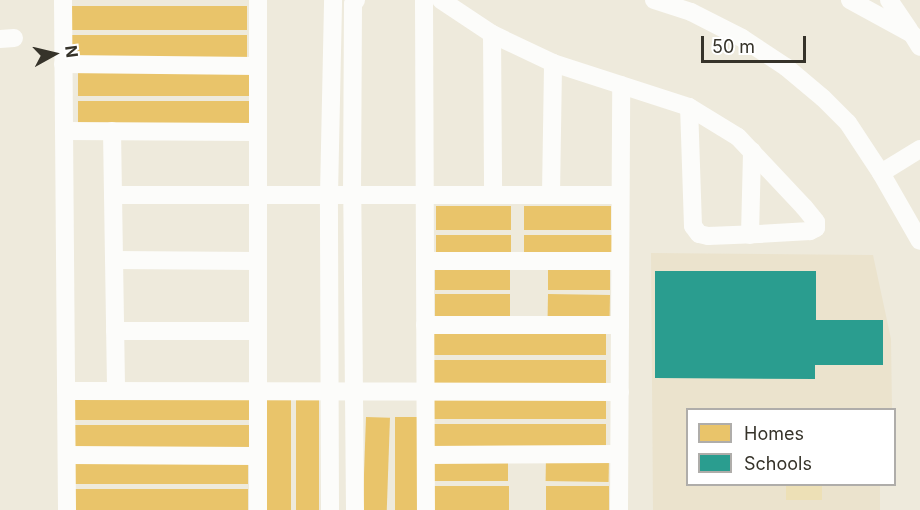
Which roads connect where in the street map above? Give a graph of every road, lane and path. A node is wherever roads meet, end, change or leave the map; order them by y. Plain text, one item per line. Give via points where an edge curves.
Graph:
1 (63, 0) edge
2 (258, 0) edge
3 (333, 0) edge
4 (356, 0) edge
5 (424, 0) edge
6 (441, 0) edge
7 (654, 0) edge
8 (889, 0) edge
9 (855, 1) edge
10 (492, 34) junction
11 (916, 41) edge
12 (553, 63) junction
13 (63, 64) junction
14 (258, 66) junction
15 (621, 85) junction
16 (689, 107) junction
17 (64, 131) junction
18 (112, 131) junction
19 (258, 132) junction
20 (920, 149) edge
21 (752, 151) junction
22 (881, 172) junction
23 (113, 195) junction
24 (258, 195) junction
25 (330, 195) junction
26 (352, 195) junction
27 (424, 195) junction
28 (493, 195) junction
29 (551, 195) junction
30 (620, 195) junction
31 (750, 235) junction
32 (920, 241) edge
33 (114, 260) junction
34 (258, 261) junction
35 (425, 261) junction
36 (620, 261) junction
37 (425, 325) junction
38 (620, 325) junction
39 (115, 330) junction
40 (258, 331) junction
41 (66, 390) junction
42 (116, 391) junction
43 (258, 391) junction
44 (329, 391) junction
45 (353, 391) junction
46 (425, 391) junction
47 (620, 392) junction
48 (620, 454) junction
49 (67, 455) junction
50 (426, 455) junction
51 (258, 456) junction
52 (67, 510) edge
53 (258, 510) edge
54 (330, 510) edge
55 (355, 510) edge
56 (426, 510) edge
57 (619, 510) edge

1 - 13 street
2 - 14 street
3 - 25 street
4 - 26 street
5 - 27 street
6 - 10 street
7 - 22 street via 691,12 786,67 848,123
8 - 11 street
9 - 11 street
10 - 12 street
10 - 28 street
12 - 15 street
12 - 29 street
13 - 14 street
13 - 17 street
14 - 19 street
15 - 16 street
15 - 30 street
16 - 21 street via 738,137
16 - 31 street via 693,226 702,235
17 - 18 street
17 - 41 street
18 - 19 street
18 - 23 street
19 - 24 street
20 - 22 street
21 - 31 street
21 - 31 street via 816,222 816,228
22 - 32 street
23 - 24 street
23 - 33 street
24 - 25 street
24 - 34 street
25 - 26 street
25 - 44 street
26 - 27 street
26 - 45 street
27 - 28 street
27 - 35 street
28 - 29 street
29 - 30 street
30 - 36 street
33 - 34 street
33 - 39 street
34 - 40 street
35 - 36 street
35 - 37 street
36 - 38 street
37 - 38 street
37 - 46 street
38 - 47 street
39 - 40 street
39 - 42 street
40 - 43 street
41 - 42 street
41 - 49 street
42 - 43 street
43 - 44 street
43 - 51 street
44 - 45 street
44 - 54 street
45 - 46 street
45 - 55 street
46 - 47 street
46 - 50 street
47 - 48 street
48 - 50 street
48 - 57 street
49 - 51 street
49 - 52 street
50 - 56 street
51 - 53 street

